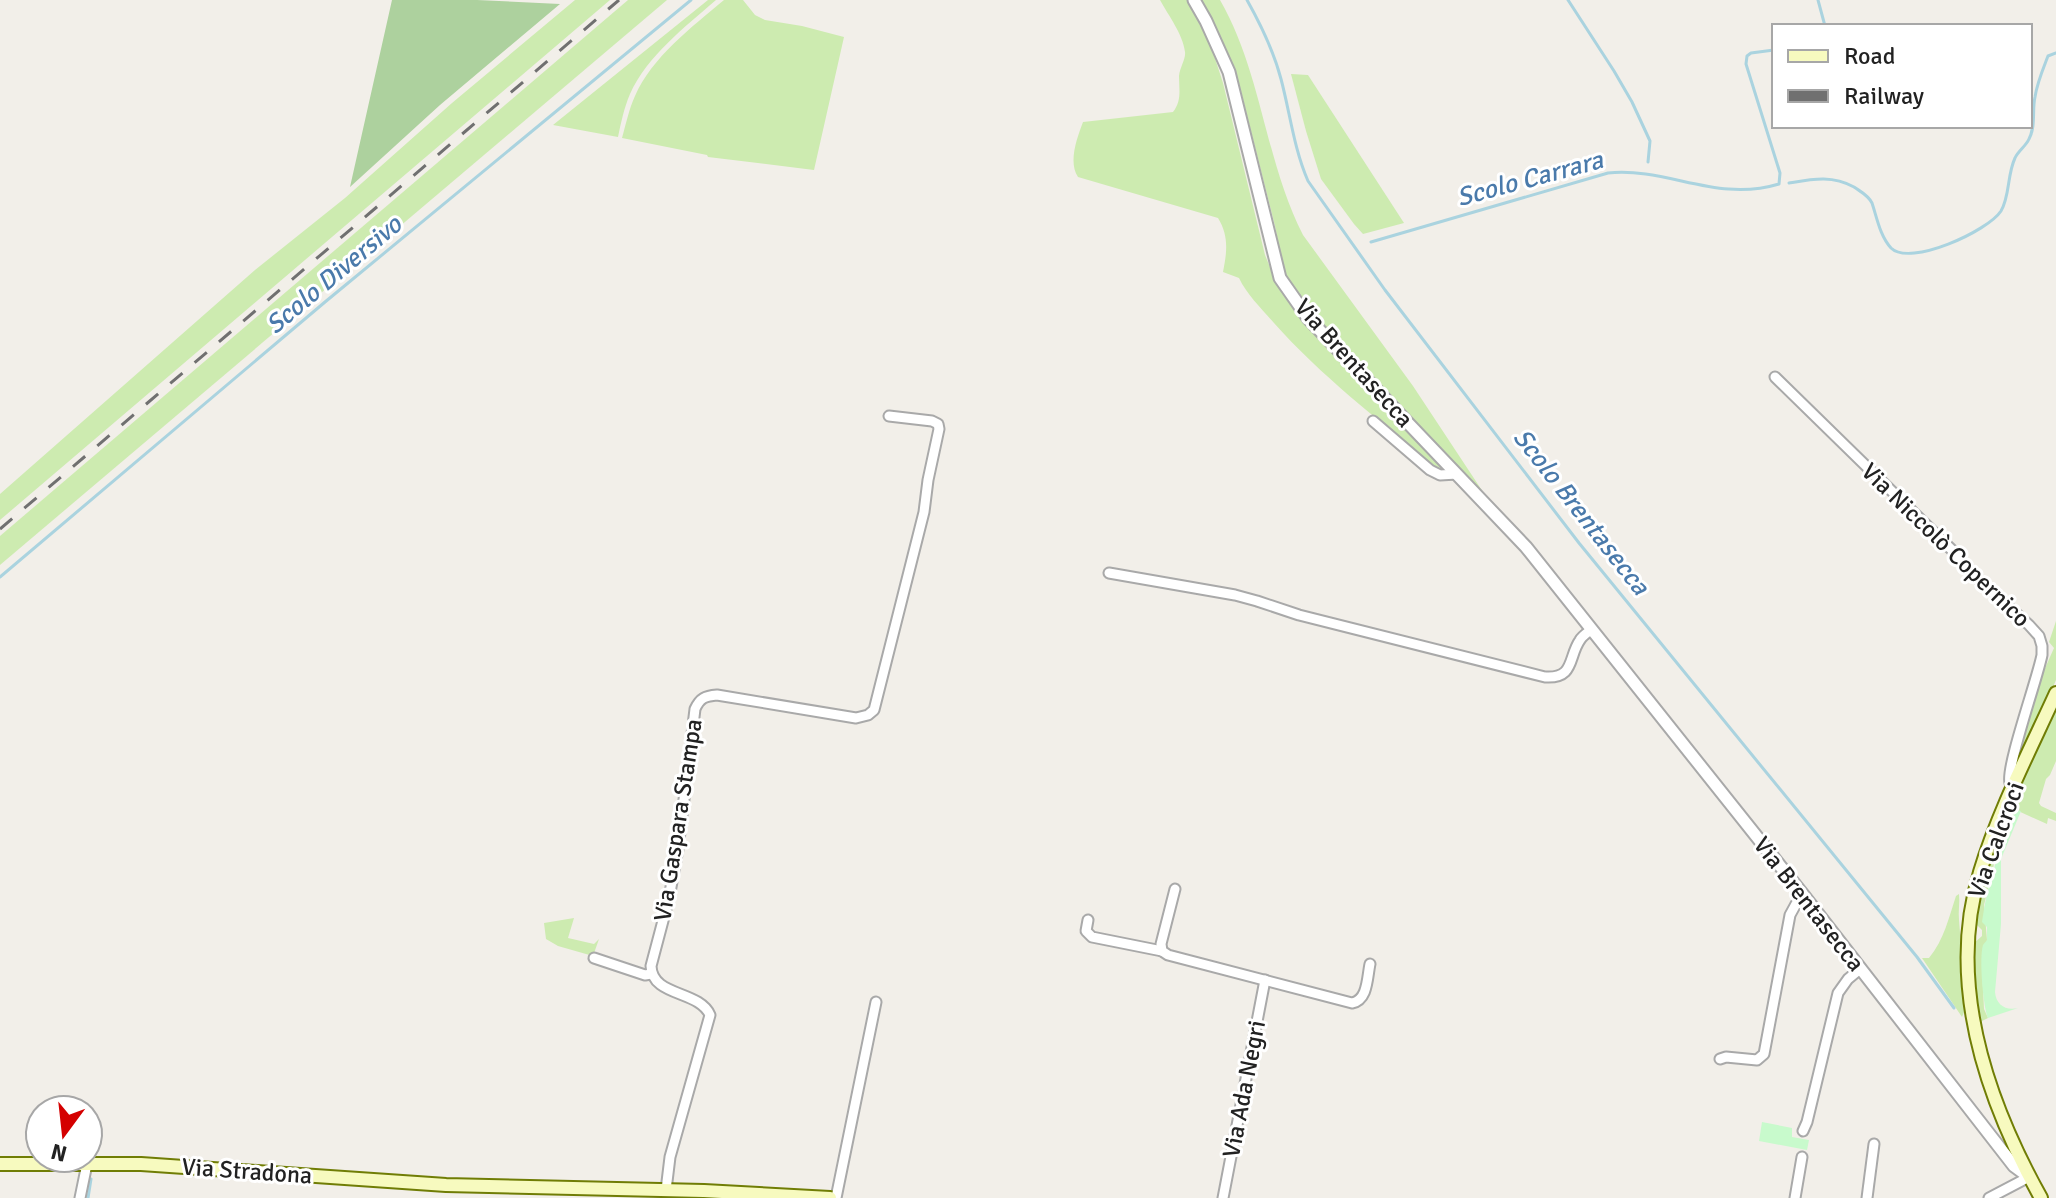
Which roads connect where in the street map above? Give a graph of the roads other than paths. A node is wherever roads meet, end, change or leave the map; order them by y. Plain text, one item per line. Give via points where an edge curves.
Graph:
1 (1194, 0) edge
2 (1775, 377) dead end
3 (889, 416) dead end
4 (1373, 421) dead end
5 (1457, 474) junction
6 (1109, 573) dead end
7 (1591, 630) junction
8 (2056, 693) edge
9 (2014, 788) junction
10 (1175, 889) dead end
11 (1804, 896) junction
12 (1088, 920) dead end
13 (1162, 951) junction
14 (594, 958) dead end
15 (1370, 964) dead end
16 (1860, 969) junction
17 (651, 974) junction
18 (1265, 980) junction
19 (876, 1002) dead end
20 (1720, 1059) dead end
21 (1803, 1131) dead end
22 (1874, 1144) dead end
23 (1802, 1157) dead end
24 (0, 1164) edge
25 (24, 1164) edge
26 (104, 1164) edge
27 (85, 1174) edge
28 (2029, 1177) junction
29 (666, 1190) junction
30 (80, 1198) edge
31 (833, 1198) edge
32 (1223, 1198) edge
33 (1795, 1198) edge
34 (1867, 1198) edge
35 (1989, 1198) edge
36 (2041, 1198) edge

1 - 5 street, Via Brentasecca via 1229,72 1280,278 1308,318
2 - 9 street, Via Niccolò Copernico via 2039,636 2042,655 2014,755
3 - 17 street, Via Gaspara Stampa via 932,421 938,424 938,438 874,710 856,718 717,695 699,701 678,849
4 - 5 street via 1430,470
5 - 7 street, Via Brentasecca via 1526,547
6 - 7 street via 1246,598 1553,678 1567,670 1578,642
7 - 11 street, Via Brentasecca
8 - 9 main road, Via Calcroci
9 - 28 main road, Via Calcroci via 1974,898 1968,980 1986,1074
10 - 13 street
11 - 16 street, Via Brentasecca
11 - 20 street via 1790,915 1764,1054 1757,1060
12 - 13 street via 1086,931 1092,937
13 - 18 street
14 - 17 street
15 - 18 street via 1363,998 1352,1003
16 - 21 street via 1838,993
16 - 28 street, Via Brentasecca via 2014,1166
17 - 29 street via 702,1004 710,1015 670,1157
18 - 32 street, Via Ada Negri
19 - 31 street
22 - 34 street
23 - 33 street
24 - 25 main road, Via Stradona
26 - 29 main road, Via Stradona via 446,1185
27 - 30 street
28 - 35 street
28 - 36 main road, Via Calcroci
29 - 31 main road, Via Stradona

